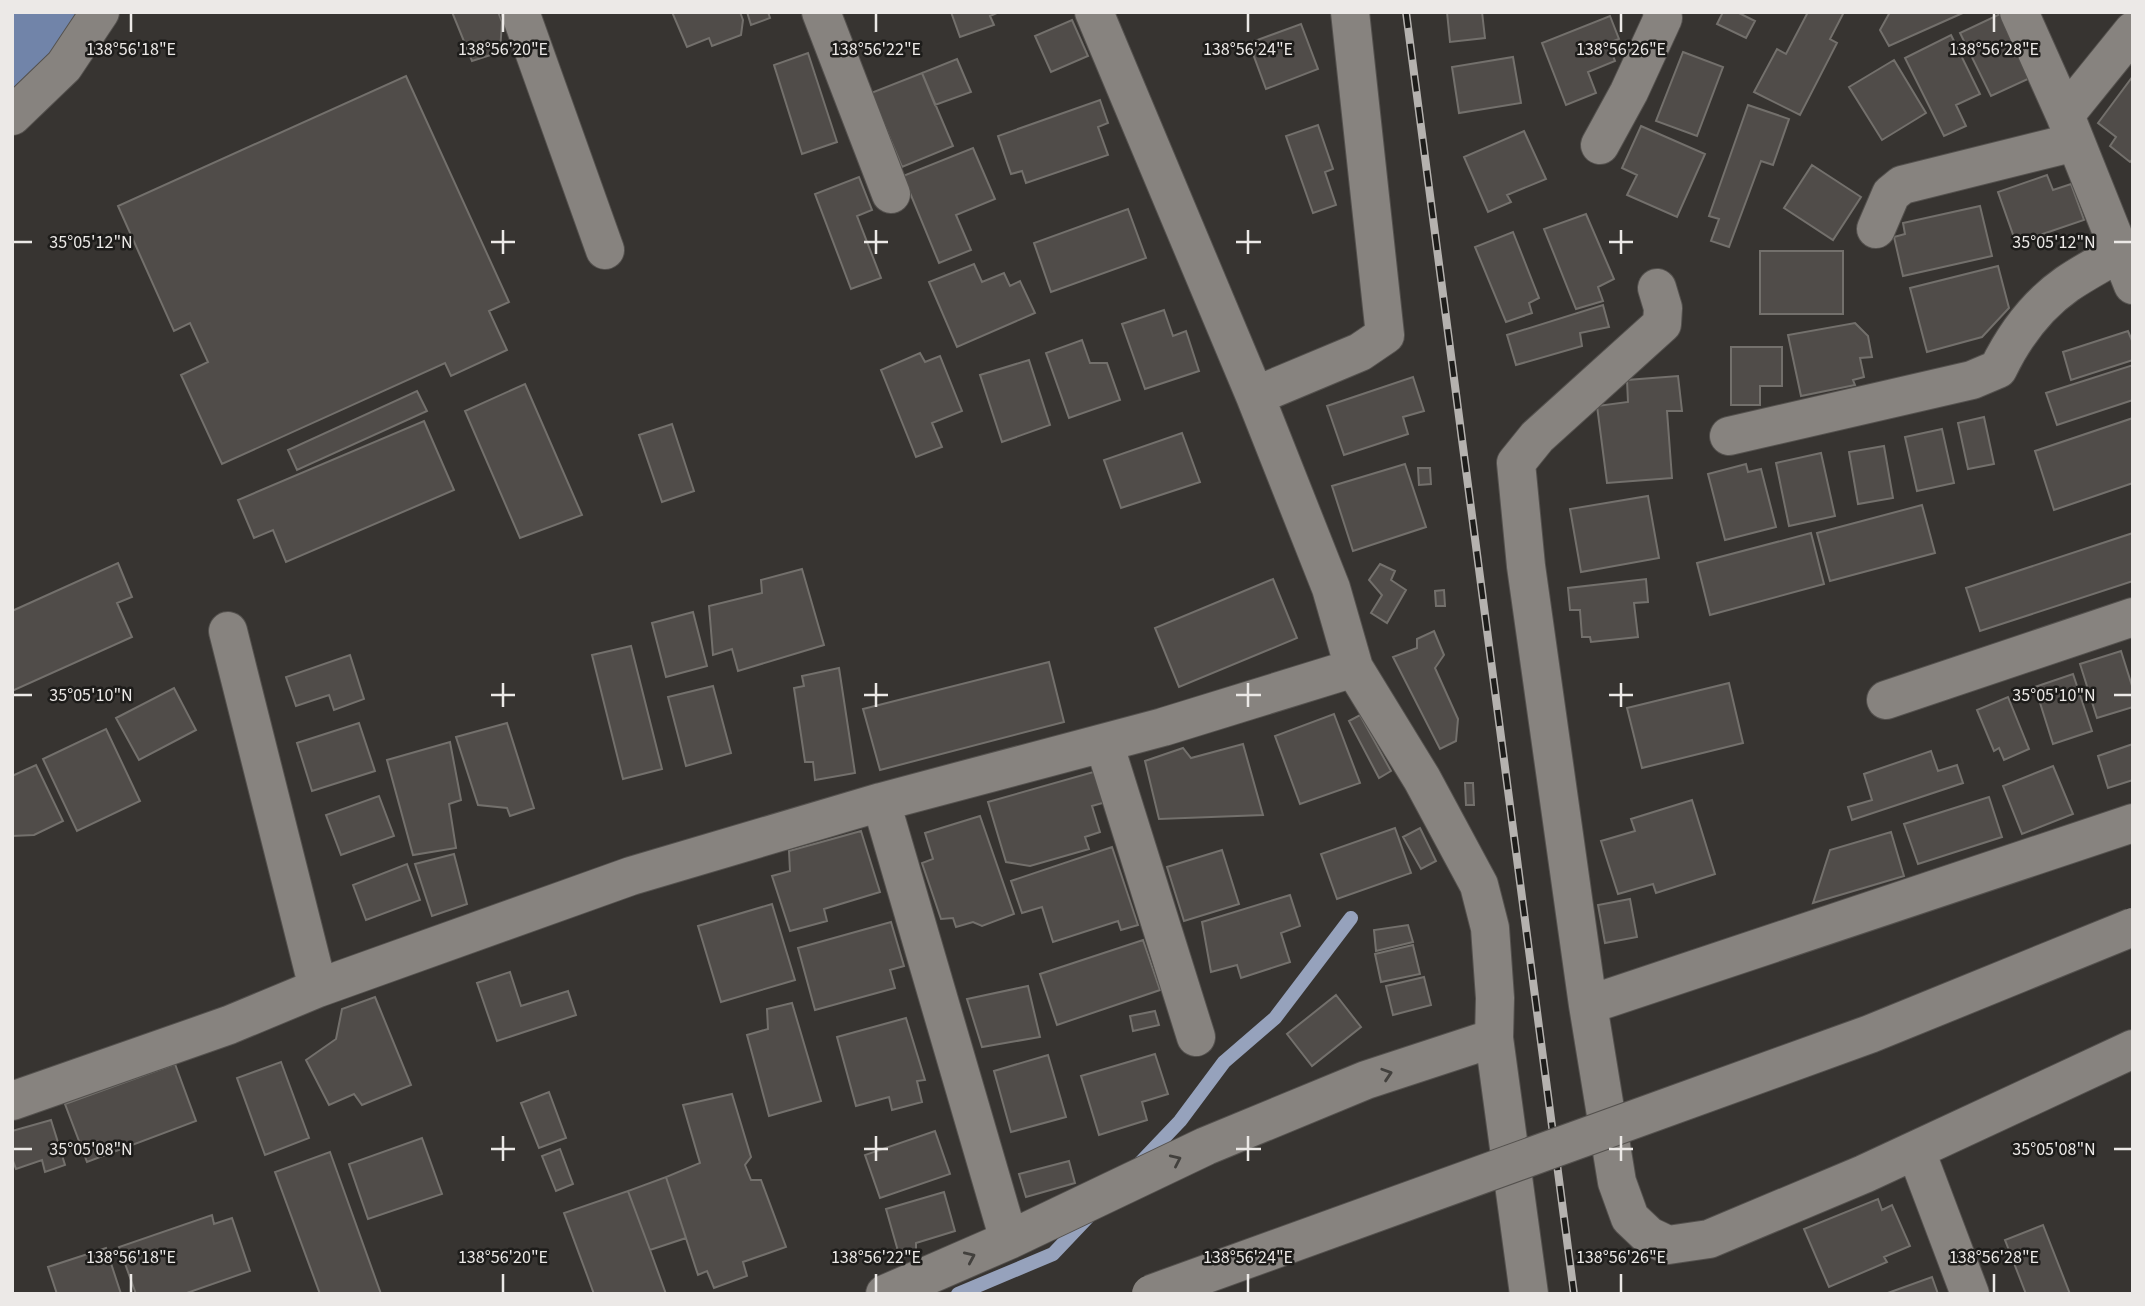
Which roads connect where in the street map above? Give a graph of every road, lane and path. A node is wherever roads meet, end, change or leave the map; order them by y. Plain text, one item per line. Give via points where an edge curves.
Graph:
1 (100, 12) edge
2 (520, 12) edge
3 (821, 12) edge
4 (1094, 12) edge
5 (1350, 12) edge
6 (1662, 12) edge
7 (2019, 12) edge
8 (2133, 31) edge
9 (12, 116) edge
10 (2070, 129) junction
11 (1600, 145) dead end
12 (891, 194) dead end
13 (1876, 229) dead end
14 (605, 250) dead end
15 (2126, 269) edge
16 (1657, 288) dead end
17 (1255, 396) junction
18 (1729, 436) dead end
19 (2133, 617) edge
20 (228, 631) dead end
21 (1354, 668) junction
22 (1886, 700) dead end
23 (1104, 743) junction
24 (881, 802) junction
25 (2133, 823) edge
26 (2133, 927) edge
27 (317, 988) junction
28 (1588, 1005) junction
29 (1196, 1037) dead end
30 (1494, 1038) junction
31 (2130, 1058) edge
32 (12, 1101) edge
33 (1916, 1151) junction
34 (1009, 1240) junction
35 (885, 1294) edge
36 (1152, 1294) edge
37 (1529, 1294) edge
38 (1970, 1294) edge

1 - 9 street via 64,66
2 - 14 street
3 - 12 street
4 - 17 street
5 - 17 street via 1385,335 1360,352
6 - 11 street
7 - 10 street
8 - 10 street
10 - 13 street via 1902,185 1891,194
10 - 15 street
15 - 18 street via 2065,285 2010,344 1998,369 1972,380
16 - 28 street via 1662,324 1537,437 1516,463 1526,566
17 - 21 street via 1331,588
19 - 22 street
20 - 27 street
21 - 23 street
21 - 30 street via 1422,779 1479,886 1490,928
23 - 24 street
23 - 29 street
24 - 27 street via 631,877
24 - 34 street
25 - 28 street
26 - 36 street, bridge via 1870,1034
27 - 32 street via 229,1025
28 - 33 street via 1617,1182 1630,1218 1649,1236 1668,1245 1709,1239
34 -> 30 street via 1206,1146 1366,1080
30 - 37 street
31 - 33 street
33 - 38 street
35 -> 34 street

